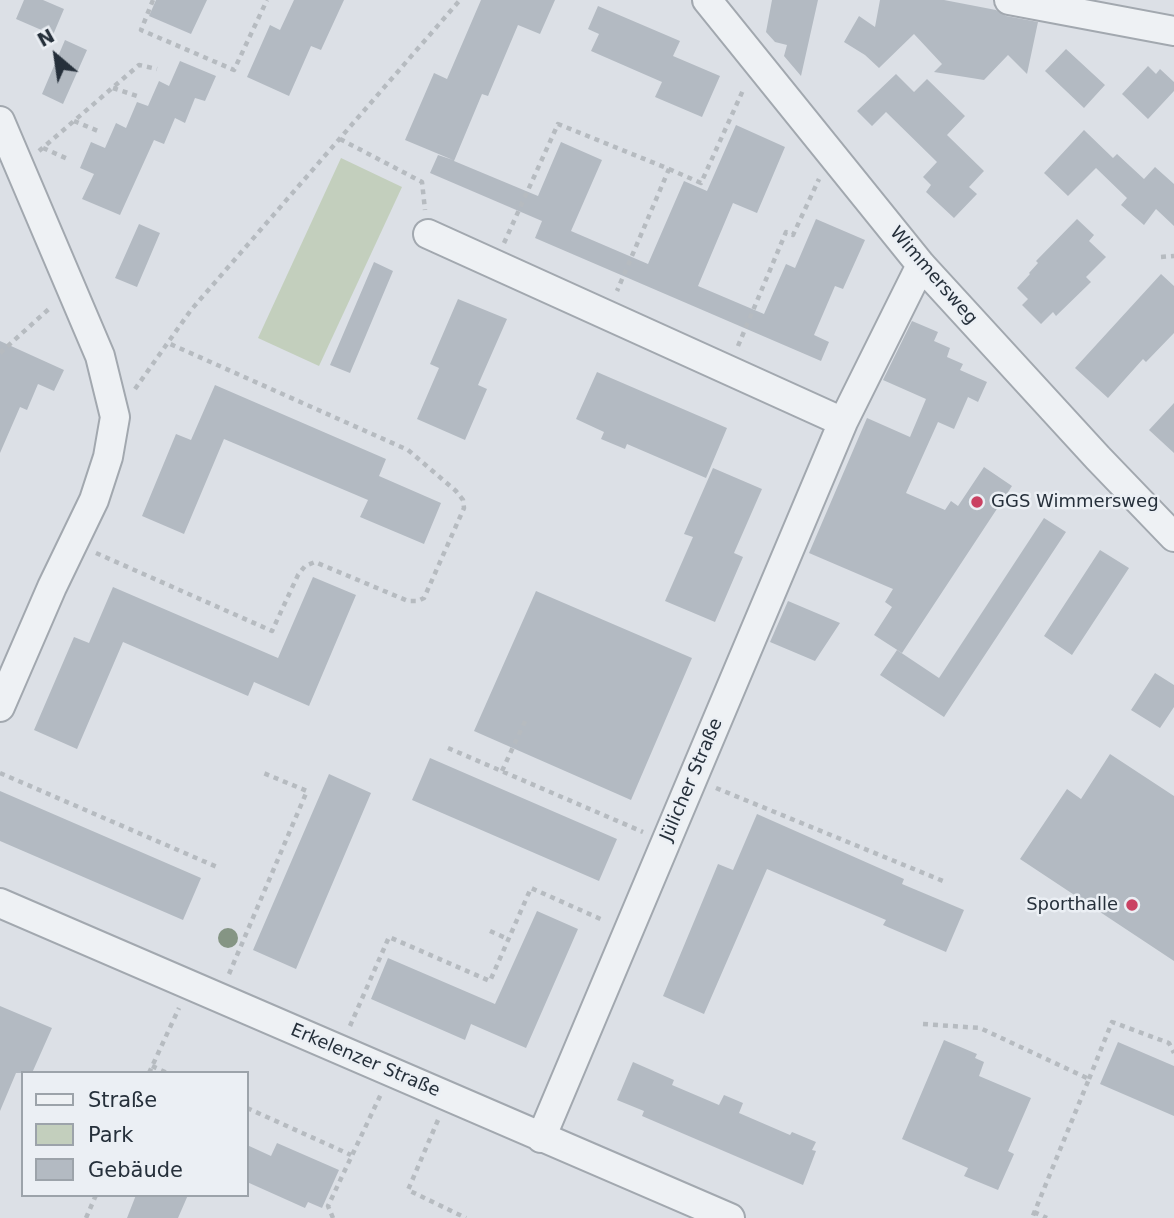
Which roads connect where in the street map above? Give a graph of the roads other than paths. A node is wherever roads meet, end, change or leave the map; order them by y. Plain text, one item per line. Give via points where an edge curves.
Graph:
1 (708, 0) edge
2 (1009, 0) edge
3 (1174, 31) edge
4 (0, 121) edge
5 (428, 234) road end
6 (921, 265) junction
7 (843, 422) junction
8 (1174, 537) edge
9 (0, 707) edge
10 (0, 903) edge
11 (541, 1138) junction
12 (730, 1218) edge

1 - 6 street, Wimmersweg
2 - 3 street
4 - 9 street via 100,356 115,416 94,500
5 - 7 street
6 - 7 street, Jülicher Straße
6 - 8 street, Wimmersweg
7 - 11 street, Jülicher Straße
10 - 11 street, Erkelenzer Straße
11 - 12 street, Erkelenzer Straße

